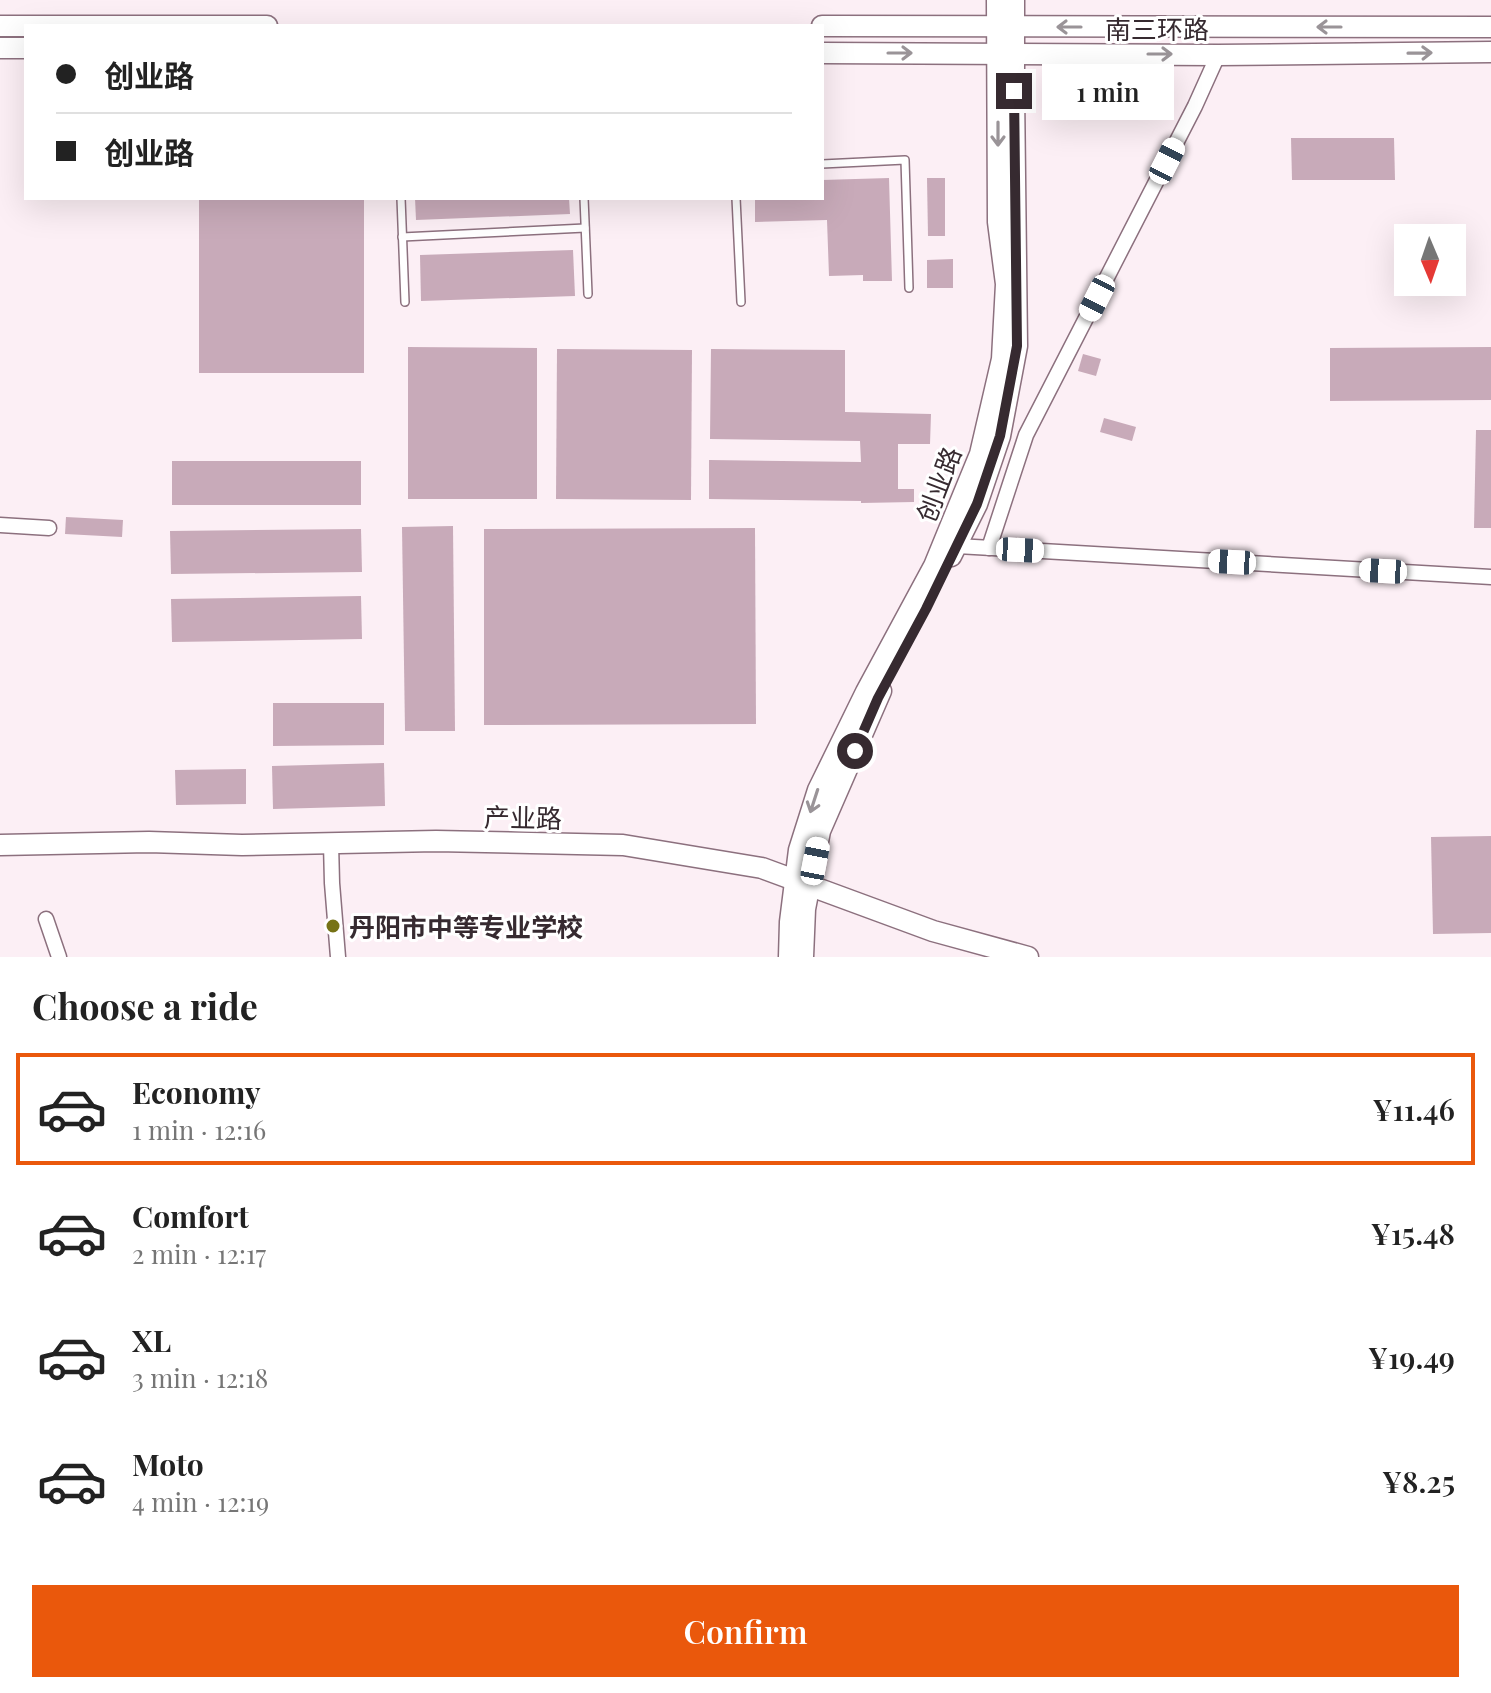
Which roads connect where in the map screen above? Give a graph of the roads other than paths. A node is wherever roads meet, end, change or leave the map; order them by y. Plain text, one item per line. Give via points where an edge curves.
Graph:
1 (997, 0) edge
2 (1014, 0) edge
3 (0, 26) edge
4 (24, 26) edge
5 (824, 26) edge
6 (1006, 27) junction
7 (1491, 27) edge
8 (0, 48) edge
9 (24, 48) edge
10 (1491, 52) edge
11 (824, 53) edge
12 (1006, 53) junction
13 (1218, 55) junction
14 (824, 164) edge
15 (401, 200) edge
16 (584, 200) edge
17 (736, 200) edge
18 (585, 228) junction
19 (402, 237) junction
20 (909, 288) dead end
21 (588, 294) dead end
22 (405, 302) dead end
23 (741, 302) dead end
24 (0, 525) edge
25 (49, 528) dead end
26 (957, 546) junction
27 (989, 548) junction
28 (1491, 577) edge
29 (331, 843) junction
30 (0, 845) edge
31 (802, 883) junction
32 (46, 919) dead end
33 (59, 957) edge
34 (338, 957) edge
35 (789, 957) edge
36 (803, 957) edge
37 (1028, 957) edge

1 - 6 street, 创业路
2 - 6 street, 创业路
3 - 4 street
5 - 6 street, 南三环路
7 -> 6 street, 南三环路
6 - 12 street, 创业路
8 - 9 street
13 -> 10 street, 南三环路
11 -> 12 street, 南三环路
12 -> 13 street, 南三环路
12 - 26 street, 创业路 via 1017,346 1000,436
12 -> 31 street, 创业路 via 998,222 1006,284 1002,359 980,454 934,566 818,790 799,850
13 - 27 street via 1026,435
14 - 20 lane via 905,160
15 - 19 lane
16 - 18 lane
17 - 23 lane
18 - 19 lane
18 - 21 lane
19 - 22 lane
24 - 25 street
26 - 27 street
26 - 31 street, 创业路 via 878,698
27 - 28 street
29 - 30 street, 产业路
29 - 31 street, 产业路 via 623,845 762,868
29 - 34 street
31 - 35 street, 创业路 via 790,922
31 - 36 street, 创业路
31 - 37 street, 产业路 via 933,931
32 - 33 street

